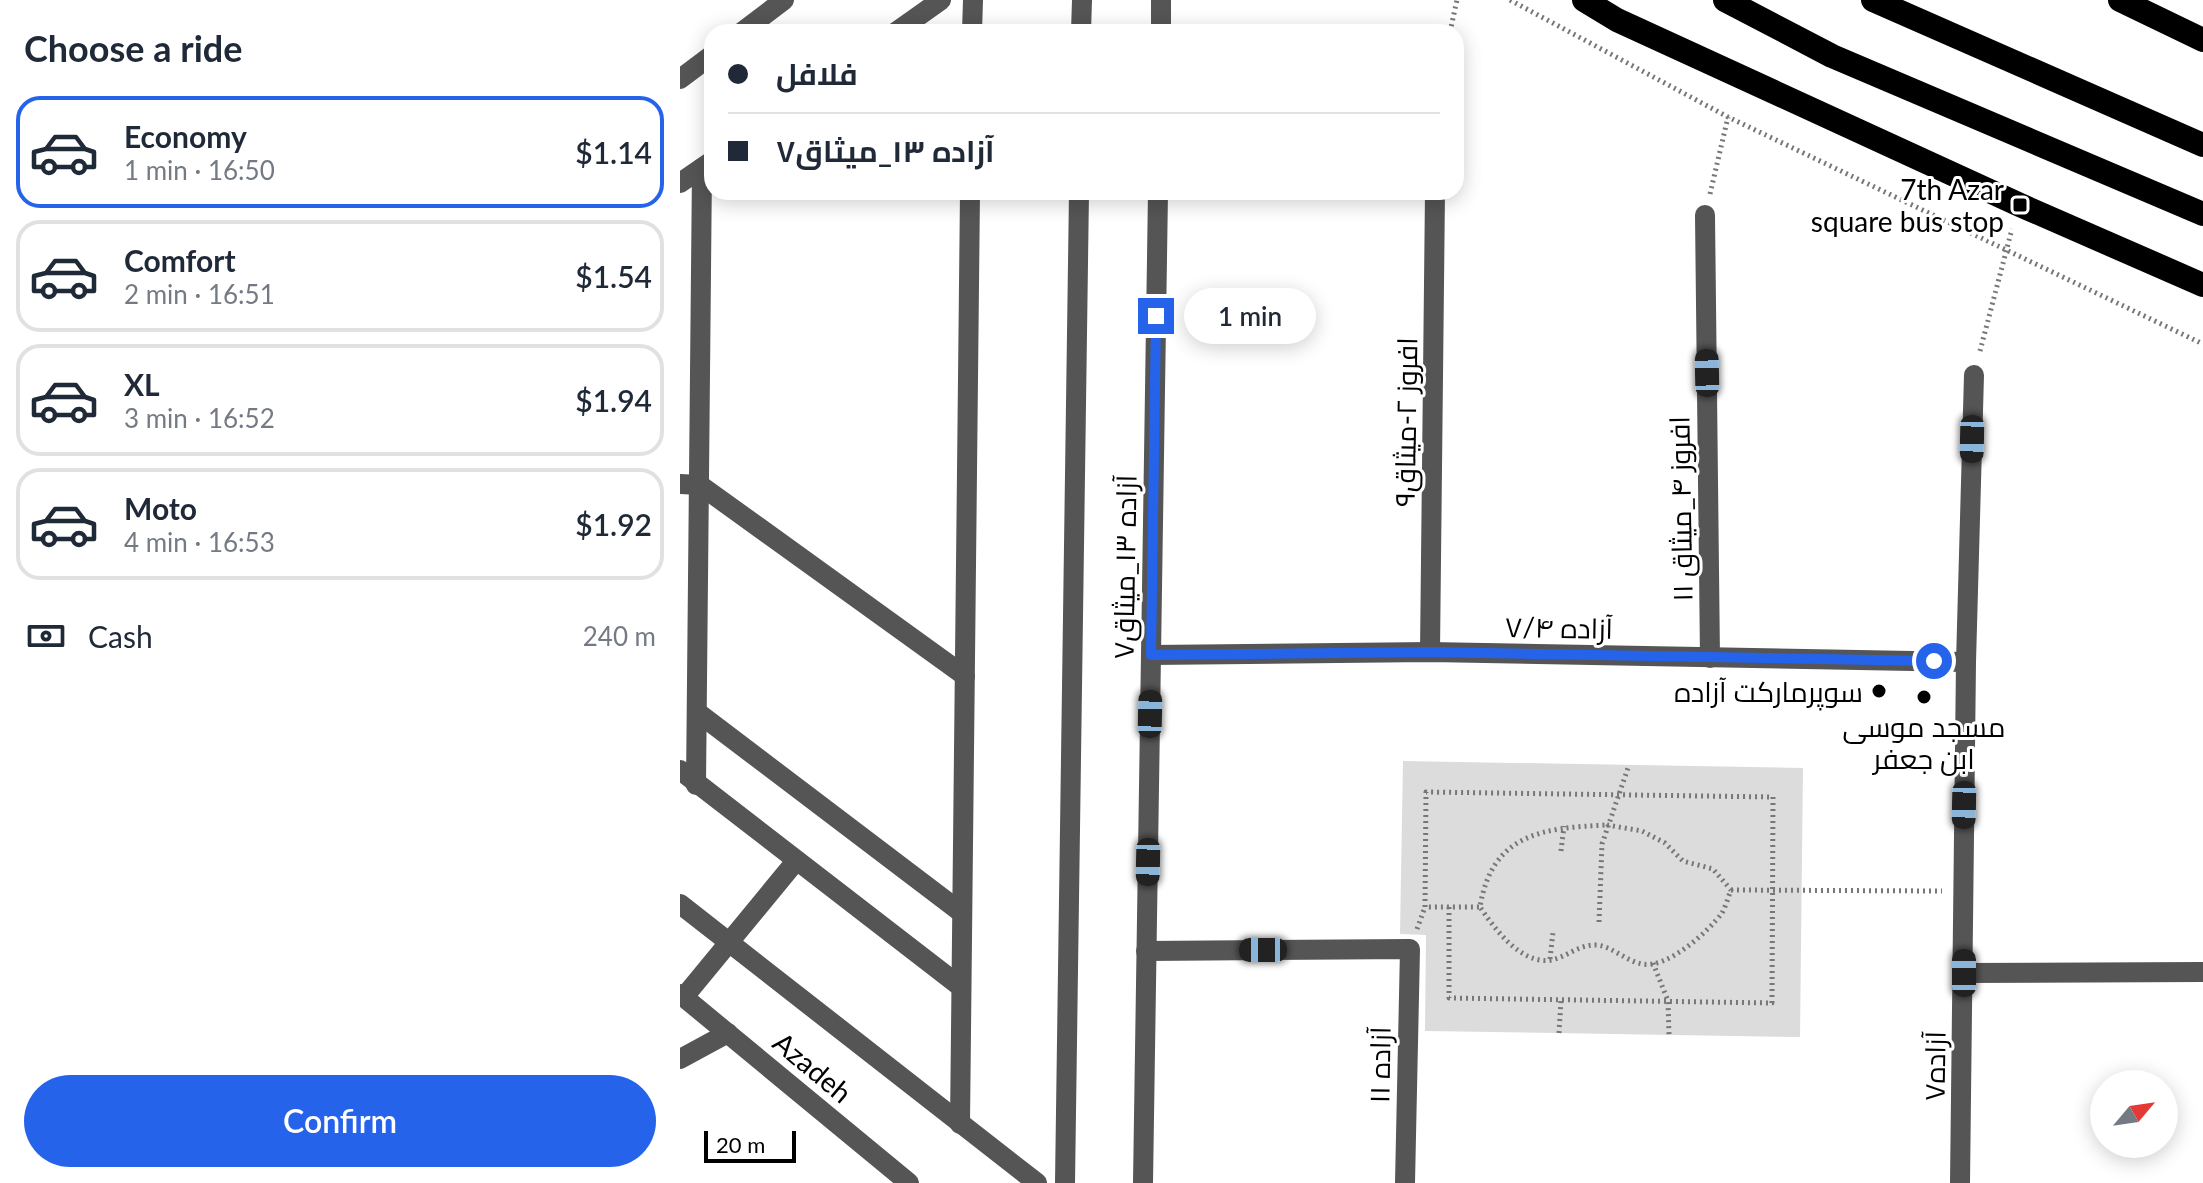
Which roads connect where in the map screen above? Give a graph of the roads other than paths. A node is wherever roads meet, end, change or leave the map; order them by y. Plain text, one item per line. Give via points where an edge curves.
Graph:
1 (784, 0) edge
2 (941, 0) edge
3 (973, 0) edge
4 (1082, 0) edge
5 (1161, 0) edge
6 (1577, 0) edge
7 (1584, 0) edge
8 (1725, 0) edge
9 (1873, 0) edge
10 (2120, 0) edge
11 (1617, 20) junction
12 (752, 24) edge
13 (907, 24) edge
14 (972, 24) edge
15 (1081, 24) edge
16 (1161, 24) edge
17 (2203, 40) edge
18 (704, 61) edge
19 (680, 79) edge
20 (2203, 145) edge
21 (704, 166) edge
22 (680, 183) edge
23 (705, 200) edge
24 (970, 200) edge
25 (1079, 200) edge
26 (1158, 200) edge
27 (1435, 200) edge
28 (2203, 214) edge
29 (1705, 215) road end
30 (2203, 285) edge
31 (1974, 375) road end
32 (690, 485) edge
33 (1430, 652) junction
34 (1151, 655) junction
35 (1710, 658) junction
36 (1966, 662) junction
37 (965, 676) junction
38 (697, 712) junction
39 (680, 770) edge
40 (696, 785) junction
41 (796, 861) junction
42 (680, 904) edge
43 (962, 913) junction
44 (730, 943) junction
45 (1146, 951) junction
46 (2203, 972) edge
47 (1964, 973) junction
48 (961, 987) junction
49 (682, 996) edge
50 (728, 1033) junction
51 (680, 1059) edge
52 (960, 1124) junction
53 (909, 1183) edge
54 (1037, 1183) edge
55 (1065, 1183) edge
56 (1143, 1183) edge
57 (1405, 1183) edge
58 (1960, 1183) edge

1 - 12 street
2 - 13 street
3 - 14 street
4 - 15 street
5 - 16 street
6 - 11 street
7 - 11 highway
8 - 28 highway via 1832,56
9 - 20 highway
10 - 17 highway
11 - 30 highway
18 - 19 street
21 - 22 street
23 - 32 street
24 - 37 street
25 - 55 street
26 - 34 street, آزاده ۱۳_میثاق۷
27 - 33 street, افروز ۲-میثاق۹
29 - 35 street, افروز ۴_میثاق ۱۱
31 - 36 street, آزاده۷
32 - 37 street
32 - 38 street
33 - 34 street, آزاده ۷/۴
33 - 35 street, آزاده ۷/۴
34 - 45 street, آزاده ۱۳_میثاق۷
35 - 36 street, آزاده ۷/۴
36 - 47 street, آزاده۷
37 - 43 street
38 - 40 street
38 - 43 street
39 - 40 street
40 - 41 street
41 - 44 street
41 - 48 street
42 - 44 street
43 - 48 street
44 - 49 street
44 - 52 street
45 - 56 street, آزاده ۱۳_میثاق۷
45 - 57 street, آزاده ۱۱ via 1410,949
46 - 47 street
47 - 58 street, آزاده۷
48 - 52 street
49 - 50 street, Azadeh
50 - 51 street
50 - 53 street, Azadeh
52 - 54 street

